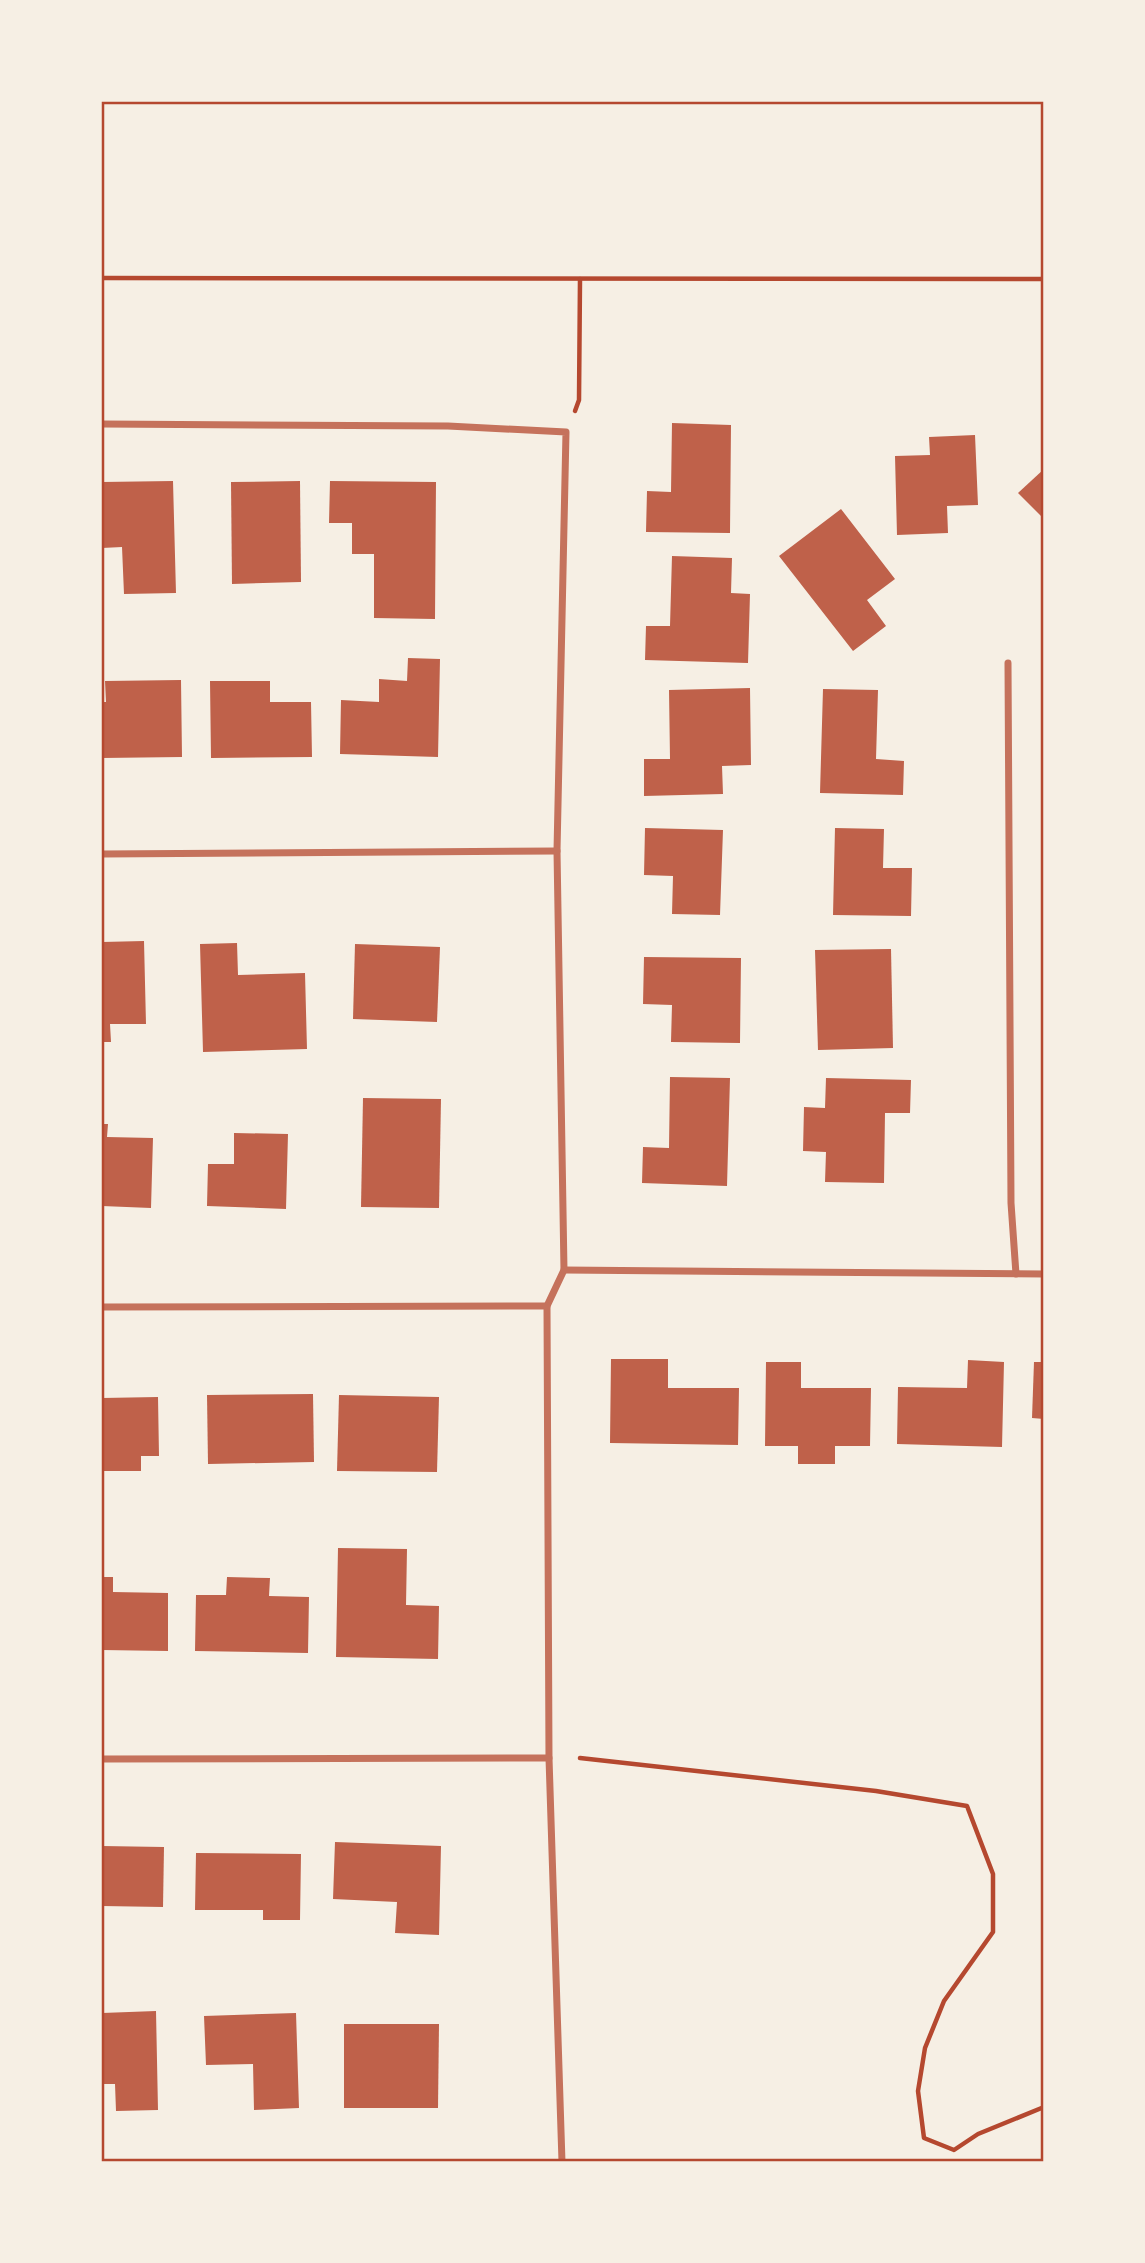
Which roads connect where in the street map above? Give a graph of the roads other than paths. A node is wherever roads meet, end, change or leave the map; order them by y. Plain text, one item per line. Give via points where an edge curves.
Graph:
1 (102, 424) edge
2 (1008, 663) dead end
3 (557, 851) junction
4 (102, 854) edge
5 (564, 1270) junction
6 (1016, 1274) junction
7 (1044, 1274) edge
8 (547, 1306) junction
9 (102, 1307) edge
10 (549, 1758) junction
11 (102, 1759) edge
12 (562, 2161) edge

1 - 3 street via 448,426 566,432
2 - 6 street via 1010,1203
3 - 4 street
3 - 5 street
5 - 6 street
5 - 8 street
6 - 7 street
8 - 9 street
8 - 10 street
10 - 11 street
10 - 12 street

